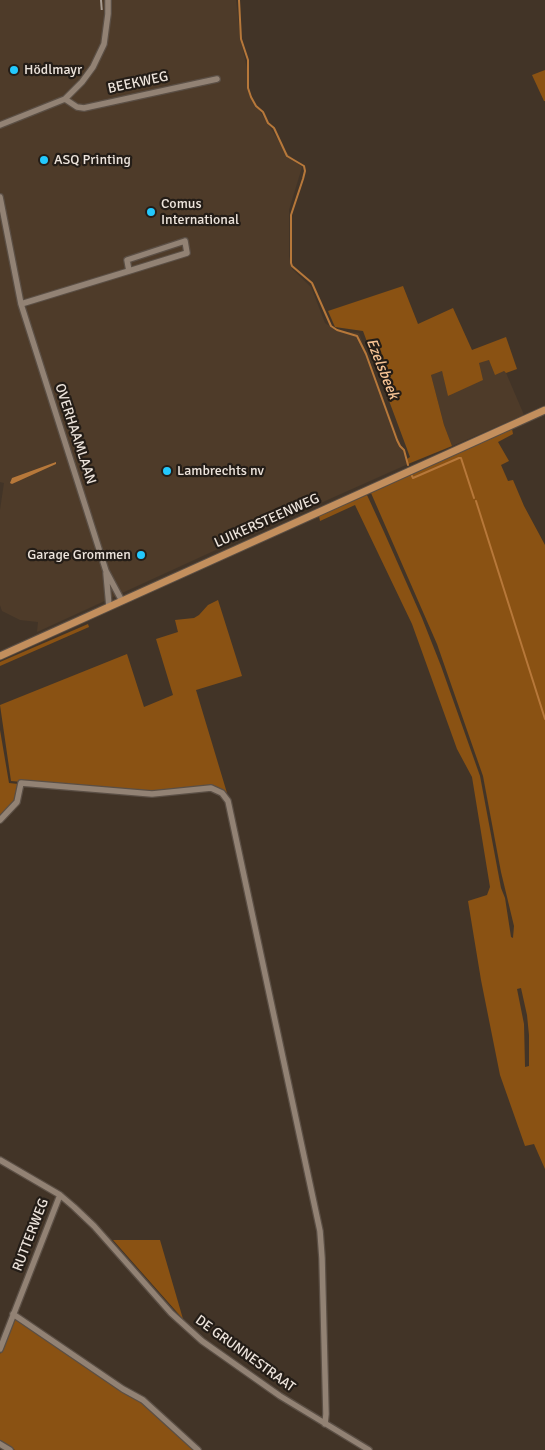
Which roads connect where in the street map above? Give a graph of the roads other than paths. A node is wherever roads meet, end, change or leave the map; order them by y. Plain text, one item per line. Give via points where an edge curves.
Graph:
1 (108, 0) edge
2 (217, 79) dead end
3 (65, 99) junction
4 (0, 125) edge
5 (0, 197) edge
6 (129, 271) junction
7 (20, 304) junction
8 (545, 410) edge
9 (106, 571) junction
10 (122, 601) junction
11 (109, 606) junction
12 (0, 656) edge
13 (0, 820) edge
14 (0, 1160) edge
15 (60, 1195) junction
16 (13, 1314) junction
17 (0, 1349) edge
18 (325, 1424) junction
19 (0, 1444) edge
20 (10, 1450) edge
21 (198, 1450) edge
22 (369, 1450) edge

1 - 3 street via 104,44 88,74
2 - 3 street, BEEKWEG via 84,108
3 - 4 street
5 - 7 street, OVERHAAMLAAN
6 - 6 street via 127,260 185,241 187,252
6 - 7 street
7 - 9 street, OVERHAAMLAAN
8 - 10 main road, LUIKERSTEENWEG
9 - 10 street, OVERHAAMLAAN
9 - 11 street, OVERHAAMLAAN
10 - 11 main road, LUIKERSTEENWEG
11 - 12 main road, LUIKERSTEENWEG
13 - 18 street via 17,802 21,783 152,794 211,788 222,793 228,801 320,1231
14 - 15 street, RUTTERWEG
15 - 16 street, RUTTERWEG
15 - 18 street, DE GRUNNESTRAAT via 94,1226 186,1327 235,1365
16 - 17 street, RUTTERWEG
16 - 21 street via 143,1400
18 - 22 street, DE GRUNNESTRAAT
19 - 20 street

